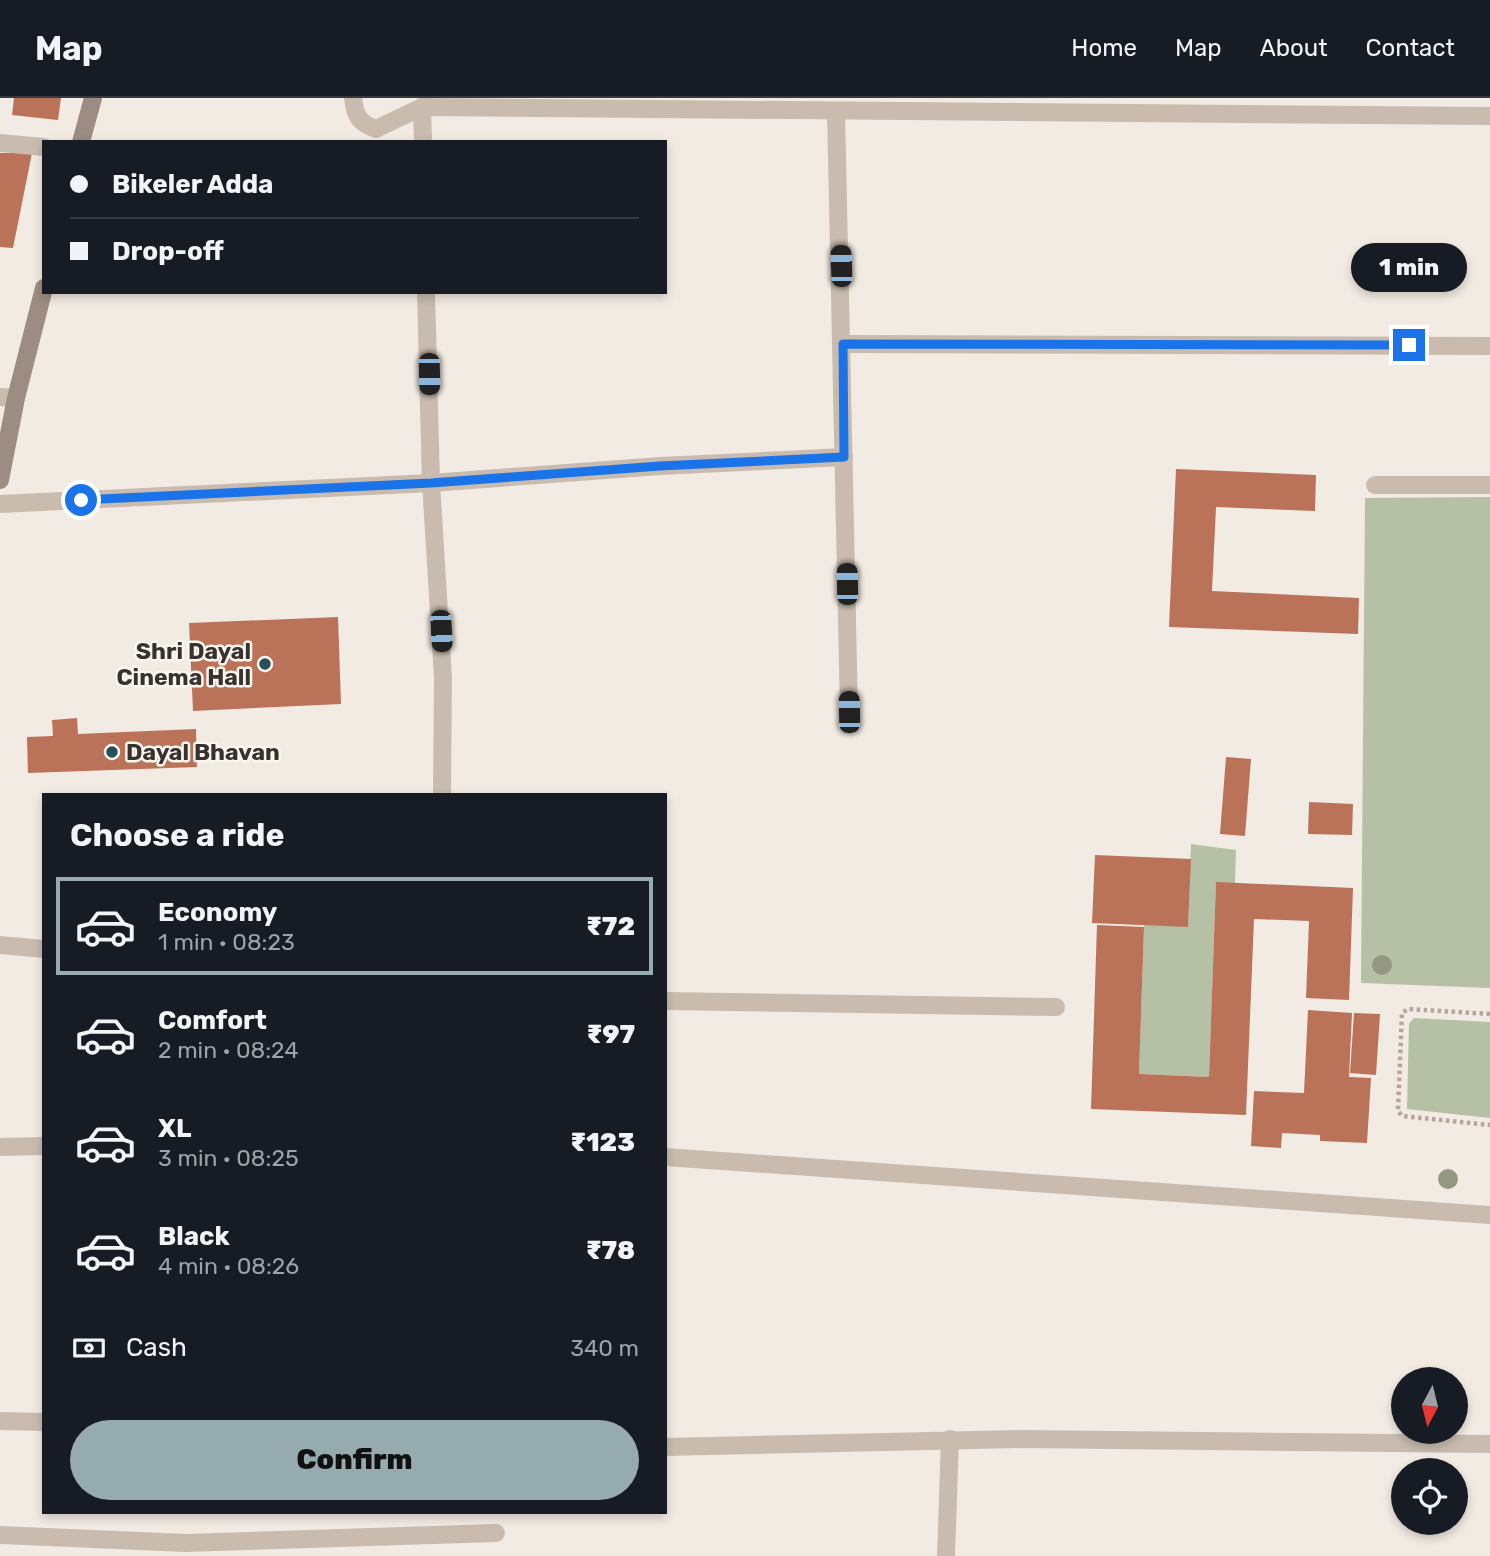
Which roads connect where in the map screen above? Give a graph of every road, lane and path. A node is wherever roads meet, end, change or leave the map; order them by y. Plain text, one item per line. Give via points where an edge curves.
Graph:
1 (93, 98) edge
2 (353, 98) edge
3 (422, 107) junction
4 (836, 111) junction
5 (1490, 116) edge
6 (82, 140) edge
7 (423, 140) edge
8 (0, 143) edge
9 (42, 147) edge
10 (42, 294) edge
11 (426, 294) edge
12 (843, 344) junction
13 (1490, 346) edge
14 (8, 398) edge
15 (844, 457) junction
16 (0, 480) edge
17 (431, 483) junction
18 (1375, 485) dead end
19 (1490, 485) edge
20 (0, 504) edge
21 (849, 712) dead end
22 (442, 793) edge
23 (0, 945) edge
24 (42, 948) edge
25 (667, 1001) edge
26 (1056, 1007) dead end
27 (1490, 1014) edge
28 (1490, 1125) edge
29 (42, 1146) edge
30 (0, 1147) edge
31 (667, 1157) edge
32 (1490, 1215) edge
33 (0, 1421) edge
34 (42, 1422) edge
35 (950, 1439) junction
36 (1490, 1444) edge
37 (667, 1447) edge
38 (496, 1533) dead end
39 (0, 1535) edge
40 (946, 1556) edge

1 - 6 main road
2 - 3 street via 361,124 376,129
3 - 4 street
3 - 7 street
4 - 5 street
4 - 12 street
8 - 9 street
10 - 14 main road
11 - 17 street
12 - 13 street
12 - 15 street
14 - 16 main road
15 - 17 street
15 - 21 street
17 - 20 street
17 - 22 street via 443,677
18 - 19 street
23 - 24 street
25 - 26 street
27 - 28 path via 1408,1009 1402,1013 1398,1111 1402,1116
29 - 30 street
31 - 32 street
33 - 34 street
35 - 36 street
35 - 37 street
35 - 40 street
38 - 39 street via 186,1543

